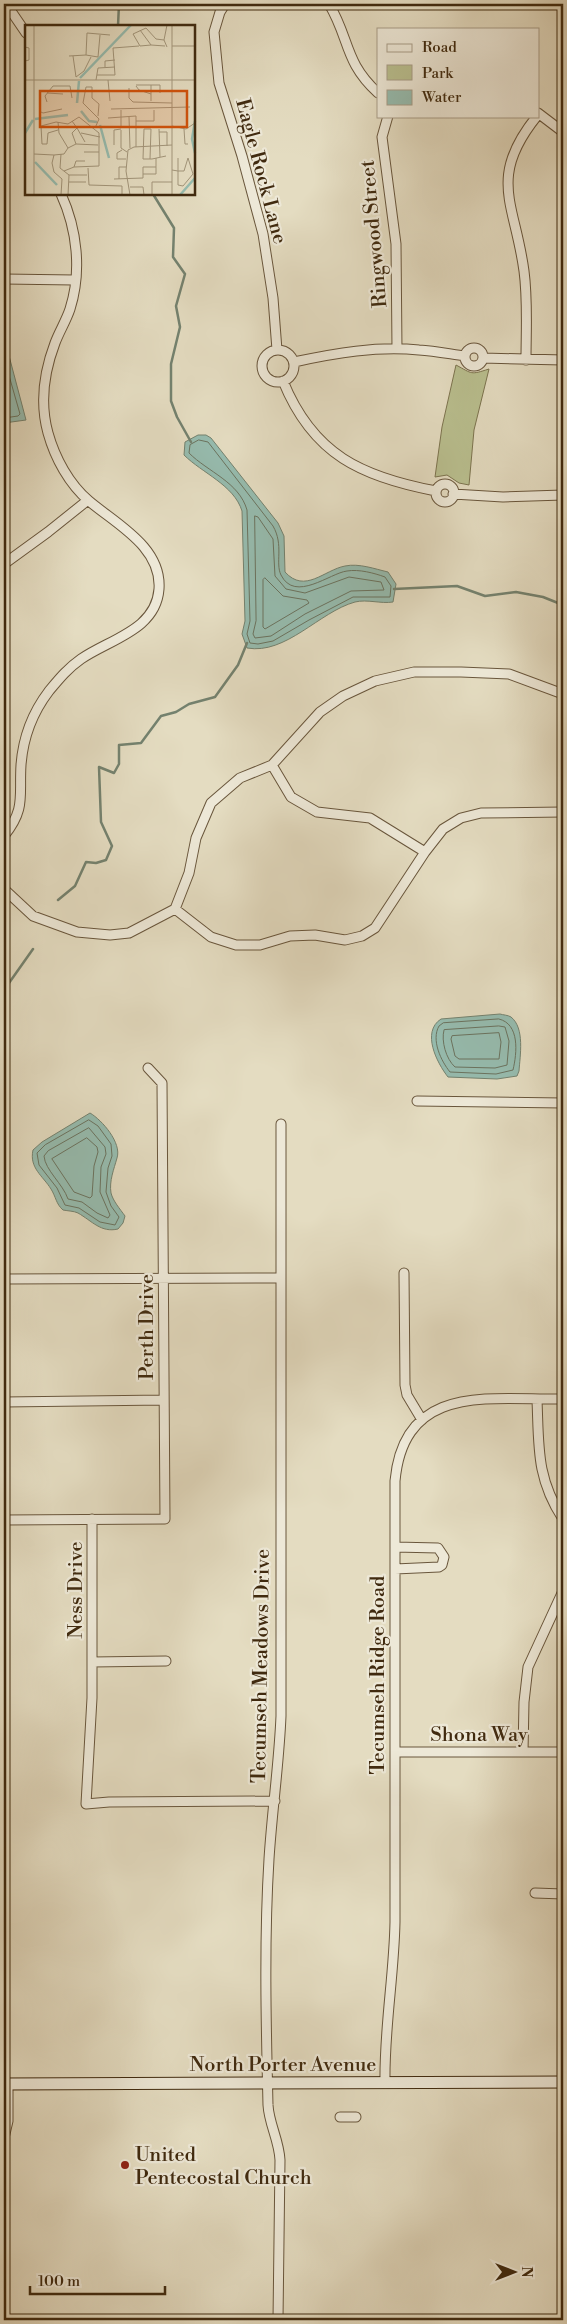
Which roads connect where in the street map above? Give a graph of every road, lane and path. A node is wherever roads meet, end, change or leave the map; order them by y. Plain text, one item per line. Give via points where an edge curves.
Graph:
1 (18, 4) edge
2 (225, 4) edge
3 (329, 4) edge
4 (7, 8) edge
5 (25, 32) edge
6 (377, 92) edge
7 (540, 115) edge
8 (387, 118) edge
9 (535, 118) edge
10 (563, 132) edge
11 (60, 195) edge
12 (4, 279) edge
13 (74, 280) junction
14 (398, 349) junction
15 (277, 350) junction
16 (526, 360) junction
17 (563, 360) edge
18 (294, 362) junction
19 (283, 382) junction
20 (563, 495) edge
21 (88, 500) junction
22 (4, 564) edge
23 (563, 694) edge
24 (272, 765) junction
25 (563, 812) edge
26 (4, 836) edge
27 (425, 852) junction
28 (4, 889) edge
29 (175, 909) junction
30 (148, 1068) dead end
31 (417, 1101) dead end
32 (563, 1103) edge
33 (281, 1124) dead end
34 (404, 1273) dead end
35 (4, 1278) edge
36 (163, 1278) junction
37 (280, 1278) junction
38 (164, 1400) junction
39 (537, 1400) junction
40 (563, 1400) edge
41 (4, 1402) edge
42 (422, 1420) junction
43 (92, 1519) junction
44 (563, 1519) edge
45 (4, 1520) edge
46 (395, 1547) junction
47 (395, 1569) junction
48 (563, 1591) edge
49 (166, 1661) dead end
50 (92, 1662) junction
51 (395, 1752) junction
52 (523, 1752) junction
53 (563, 1752) edge
54 (275, 1802) junction
55 (535, 1893) dead end
56 (563, 1894) edge
57 (563, 2082) edge
58 (269, 2083) junction
59 (385, 2083) junction
60 (6, 2084) edge
61 (340, 2117) dead end
62 (356, 2117) dead end
63 (4, 2138) edge
64 (278, 2320) edge

1 - 4 street
2 - 15 street, Eagle Rock Lane via 214,32 219,83 263,234
3 - 6 street via 354,64
4 - 5 street
7 - 10 street
8 - 14 street, Ringwood Street via 382,137 396,244
9 - 16 street via 516,145 508,176 510,206 524,272
11 - 13 street via 74,232
12 - 13 street
13 - 21 street via 70,308 46,371 45,411 54,452
14 - 16 street via 465,356 468,350 475,348 481,351 483,358
14 - 18 street via 358,350
15 - 18 street via 289,354
15 - 19 street via 266,355 262,370 272,381
16 - 17 street
18 - 19 street via 291,376
19 - 20 street via 301,418 337,456 378,478 436,492 438,486 445,484 451,486 453,494
21 - 22 street
21 - 26 street via 139,542 152,557 158,571 159,589 154,610 137,628 80,659 64,672 47,694 29,725 21,764 20,809 16,822
23 - 24 street via 509,674 414,672 375,681 343,696 320,712
24 - 27 street via 291,797 317,812 370,818
24 - 29 street via 240,778 211,803 196,838 189,873
25 - 27 street via 481,813 461,818 443,829
27 - 29 street via 375,928 362,936 345,940 315,935 290,936 260,944 236,944 211,937
28 - 29 street via 33,916 77,932 129,933
30 - 36 street, Perth Drive via 162,1083
31 - 32 street
33 - 37 street, Tecumseh Meadows Drive
34 - 42 street via 405,1385 407,1395
35 - 36 street
36 - 37 street
36 - 38 street, Perth Drive
37 - 54 street, Tecumseh Meadows Drive via 281,1716
38 - 41 street
38 - 43 street, Perth Drive via 165,1519
39 - 40 street, Tecumseh Ridge Road
39 - 42 street, Tecumseh Ridge Road via 455,1402
39 - 44 street via 540,1464 550,1495
42 - 46 street, Tecumseh Ridge Road via 412,1432 397,1463
43 - 45 street
43 - 50 street, Ness Drive
46 - 47 street, Tecumseh Ridge Road
46 - 47 street via 438,1548 444,1557 439,1567
47 - 51 street, Tecumseh Ridge Road
48 - 52 street via 528,1667
49 - 50 street
50 - 54 street, Ness Drive via 86,1804
51 - 52 street, Shona Way
51 - 59 street, Tecumseh Ridge Road via 394,1950
52 - 53 street, Shona Way
54 - 58 street, Tecumseh Meadows Drive via 267,1907
55 - 56 street
57 - 59 main road, North Porter Avenue
58 - 59 main road, North Porter Avenue
58 - 60 main road, North Porter Avenue
58 - 64 street, Tecumseh Meadows Drive via 269,2117 279,2143 280,2160
60 - 63 street via 8,2121
61 - 62 street

